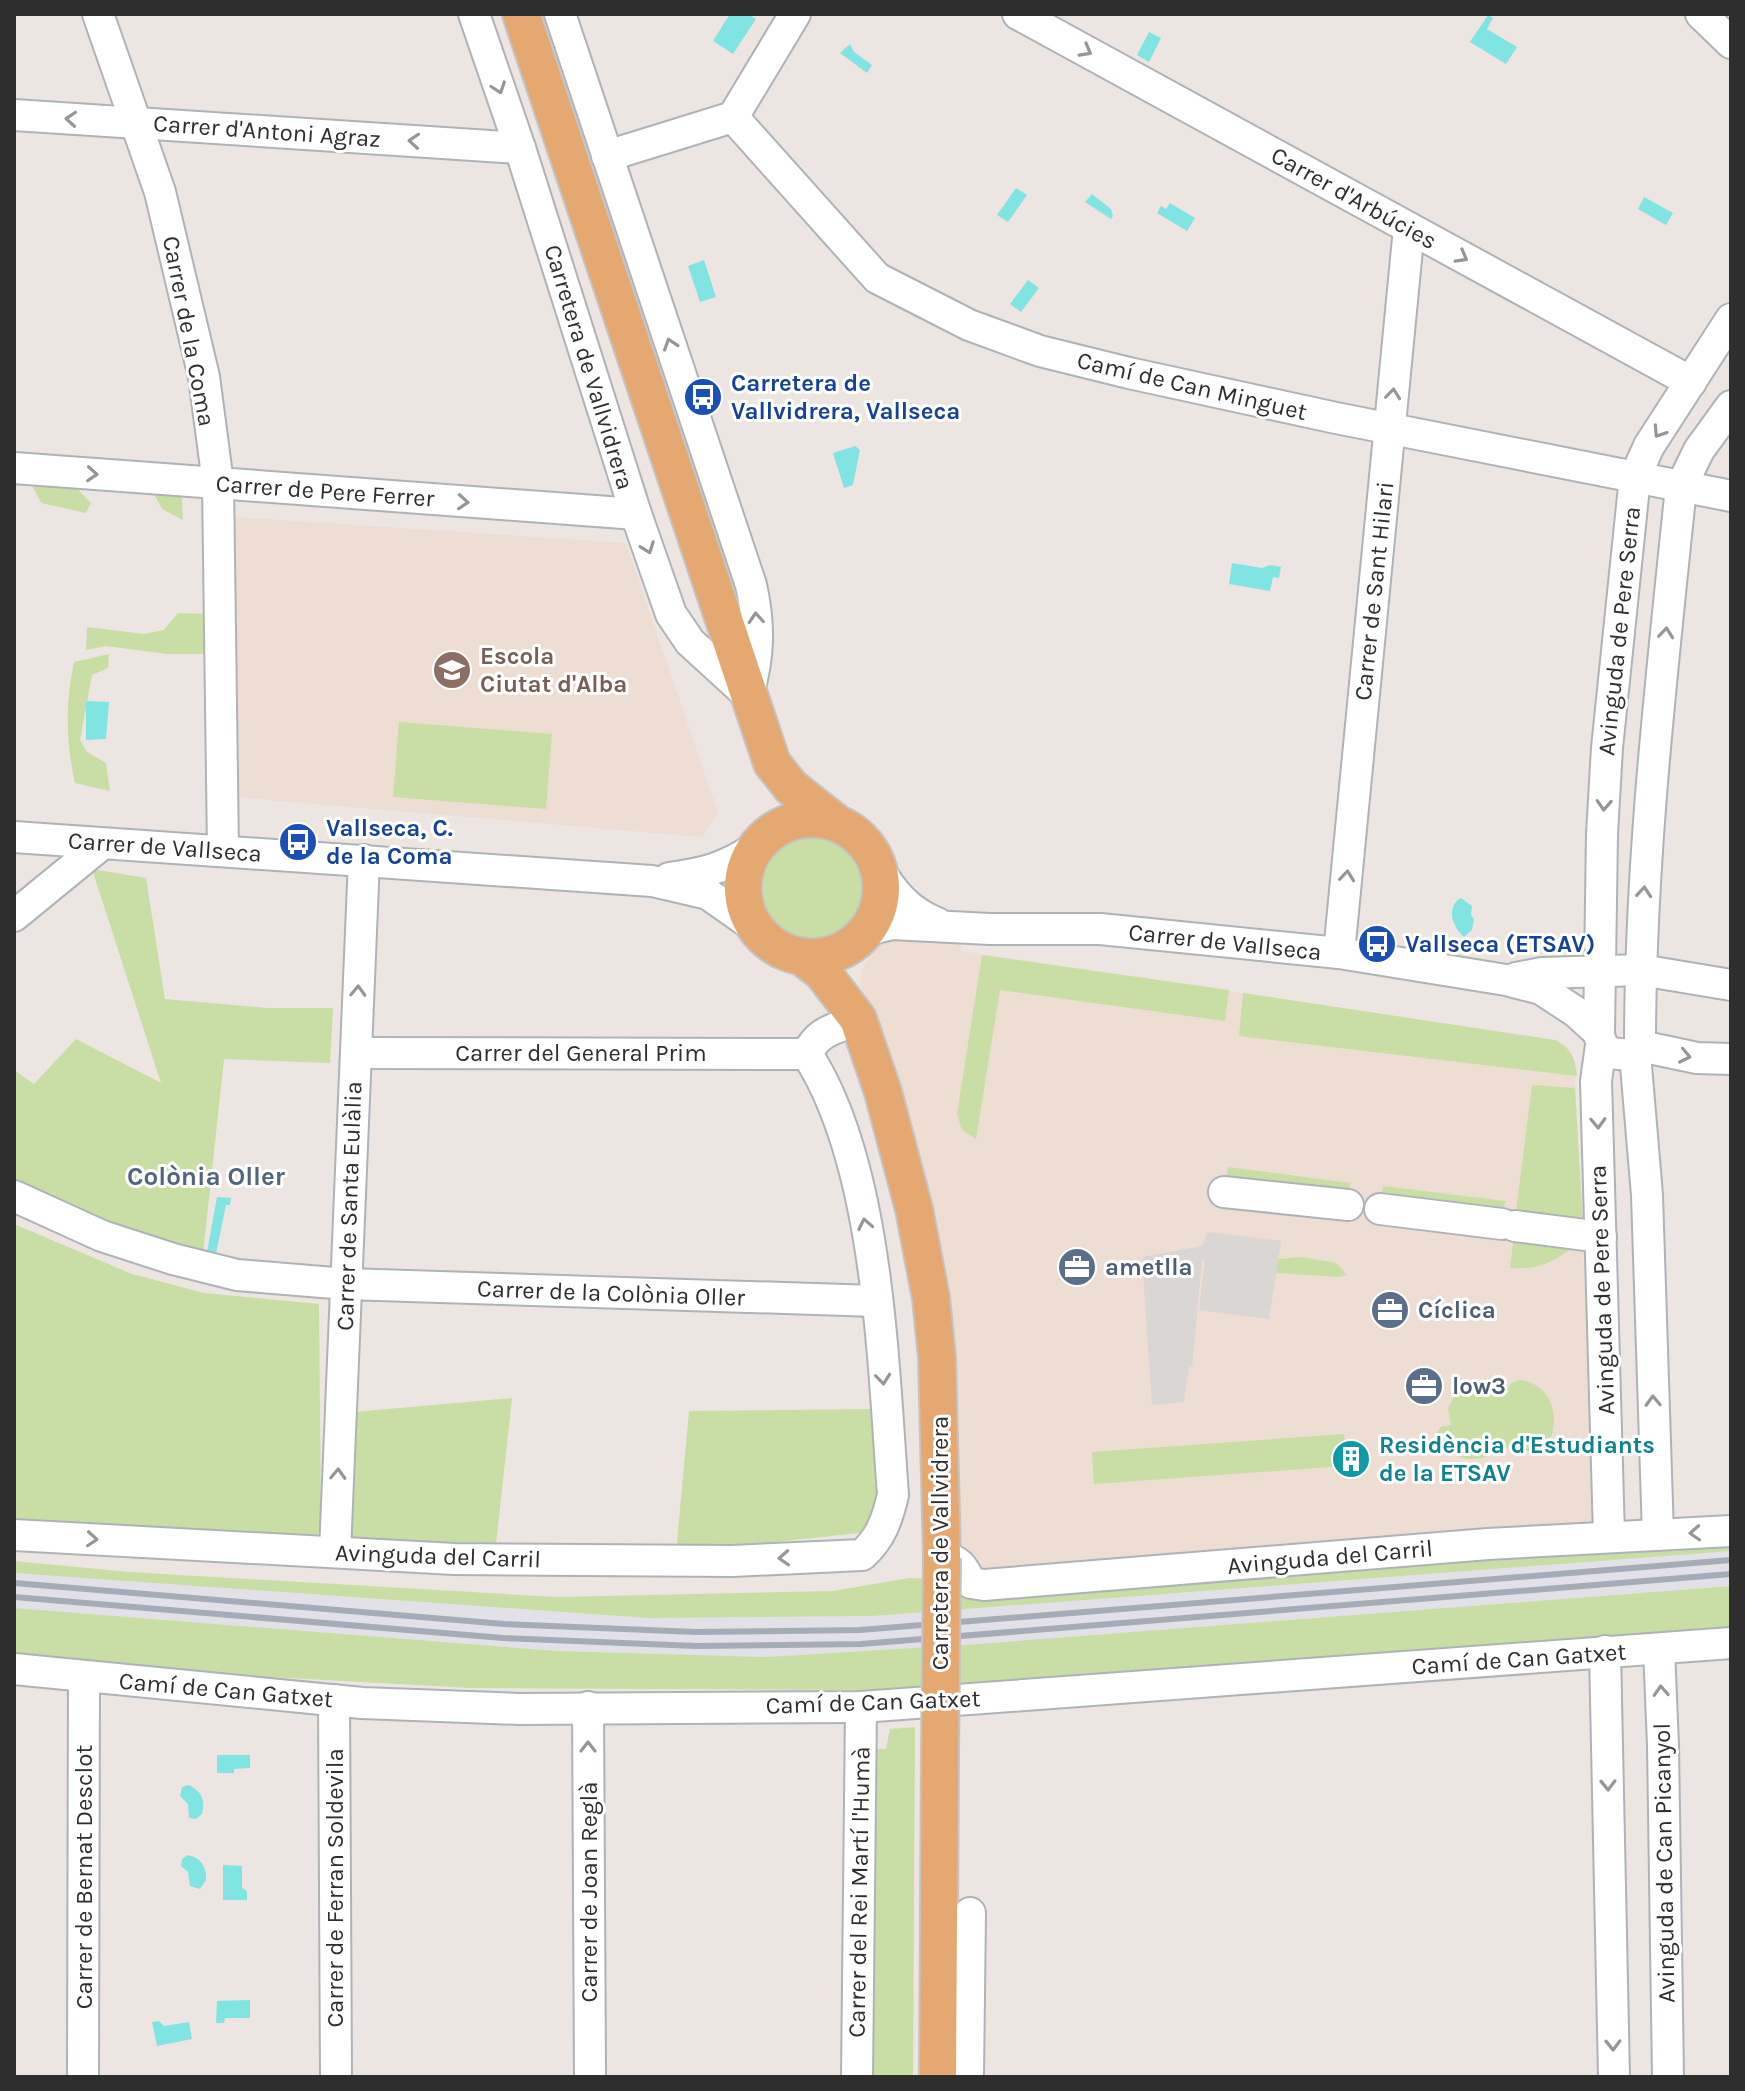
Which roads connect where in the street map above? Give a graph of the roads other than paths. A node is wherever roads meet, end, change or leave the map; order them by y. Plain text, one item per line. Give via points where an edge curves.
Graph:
1 (98, 14) edge
2 (474, 14) edge
3 (521, 14) edge
4 (560, 14) edge
5 (795, 14) edge
6 (1018, 14) edge
7 (1701, 14) edge
8 (1731, 43) edge
9 (14, 115) edge
10 (733, 117) junction
11 (134, 123) junction
12 (520, 148) junction
13 (607, 156) junction
14 (1409, 228) junction
15 (1731, 319) edge
16 (1691, 382) junction
17 (1731, 406) edge
18 (1390, 429) junction
19 (14, 468) edge
20 (1635, 477) junction
21 (218, 483) junction
22 (1681, 487) junction
23 (1731, 496) edge
24 (636, 514) junction
25 (748, 695) junction
26 (772, 763) junction
27 (834, 821) junction
28 (14, 837) edge
29 (759, 843) junction
30 (102, 844) junction
31 (223, 851) junction
32 (364, 860) junction
33 (878, 867) junction
34 (652, 881) junction
35 (14, 916) edge
36 (752, 925) junction
37 (942, 926) junction
38 (864, 933) junction
39 (1339, 953) junction
40 (801, 956) junction
41 (1641, 970) junction
42 (1506, 980) junction
43 (1600, 982) junction
44 (1731, 985) edge
45 (858, 1019) junction
46 (1600, 1039) junction
47 (1637, 1050) junction
48 (356, 1053) junction
49 (807, 1054) junction
50 (1731, 1059) edge
51 (1215, 1190) dead end
52 (14, 1196) edge
53 (1348, 1205) dead end
54 (1380, 1209) dead end
55 (1601, 1237) junction
56 (346, 1284) junction
57 (876, 1301) junction
58 (1731, 1531) edge
59 (14, 1535) edge
60 (1658, 1535) junction
61 (1609, 1536) junction
62 (335, 1552) junction
63 (862, 1555) joint
64 (942, 1558) junction
65 (1731, 1643) edge
66 (1659, 1649) junction
67 (1605, 1651) junction
68 (14, 1669) edge
69 (84, 1676) junction
70 (334, 1700) junction
71 (588, 1707) junction
72 (861, 1707) junction
73 (970, 1913) dead end
74 (83, 2077) edge
75 (336, 2077) edge
76 (590, 2077) edge
77 (857, 2077) edge
78 (938, 2077) edge
79 (968, 2077) edge
80 (1614, 2077) edge
81 (1668, 2077) edge

1 - 11 street, Carrer de la Coma
2 -> 12 street, Carretera de Vallvidrera
3 - 25 main road, Carretera de Vallvidrera
4 - 13 street
5 - 10 street
6 -> 14 street, Carrer d'Arbúcies
7 - 8 street
11 -> 9 street, Carrer d'Antoni Agraz
10 - 13 street
10 - 18 street, Camí de Can Minguet via 877,278 969,325 1040,351
12 -> 11 street, Carrer d'Antoni Agraz
11 - 21 street, Carrer de la Coma via 160,192 204,377
12 - 24 street, Carretera de Vallvidrera
25 -> 13 street via 756,665 758,617 751,585
14 -> 16 street, Carrer d'Arbúcies
18 -> 14 street, Carrer de Sant Hilari
15 - 16 street, Avinguda de Pere Serra
16 -> 20 street, Avinguda de Pere Serra
17 - 22 street, Avinguda de Pere Serra via 1699,450
18 - 20 street, Camí de Can Minguet
39 -> 18 street, Carrer de Sant Hilari
19 -> 21 street, Carrer de Pere Ferrer
20 - 22 street, Camí de Can Minguet
20 -> 43 street, Avinguda de Pere Serra via 1607,748
21 -> 24 street, Carrer de Pere Ferrer
21 - 31 street, Carrer de la Coma
22 - 23 street, Camí de Can Minguet
41 -> 22 street, Avinguda de Pere Serra via 1654,751
24 -> 25 street, Carretera de Vallvidrera via 671,614 690,642
25 - 26 main road, Carretera de Vallvidrera
26 - 27 main road, Carretera de Vallvidrera via 791,787
26 - 29 main road, Carretera de Vallvidrera
27 - 29 main road via 791,821
27 - 33 main road via 859,836
28 - 30 street, Carrer de Vallseca
29 - 34 street via 731,864 709,872
29 - 36 main road via 744,873 743,901
30 - 31 street, Carrer de Vallseca
30 - 35 street
31 - 32 street, Carrer de Vallseca
32 - 34 street, Carrer de Vallseca
48 -> 32 street, Carrer de Santa Eulàlia
33 - 37 street, Carrer de Vallseca via 903,903
33 - 38 main road via 881,900
34 - 36 street via 708,894
36 - 40 main road via 782,951
37 - 38 street, Carrer de Vallseca via 892,924
37 - 39 street, Carrer de Vallseca via 1100,929
38 - 40 main road via 832,955
38 - 45 main road, Carretera de Vallvidrera via 855,965
39 - 42 street, Carrer de Vallseca
40 - 45 main road, Carretera de Vallvidrera via 822,972
41 - 43 street, Carrer de Vallseca
41 - 44 street, Carrer de Vallseca
41 - 47 street, Avinguda de Pere Serra
42 - 43 street, Carrer de Vallseca via 1542,973
42 - 46 street, Carrer de Vallseca via 1541,989 1576,1012
43 - 46 street, Avinguda de Pere Serra
45 - 49 street via 821,1035
45 - 64 main road, Carretera de Vallvidrera via 907,1178 931,1298 939,1377
46 - 47 street via 1608,1053
46 -> 55 street, Avinguda de Pere Serra via 1596,1081
47 -> 50 street
60 -> 47 street, Avinguda de Pere Serra
48 - 49 street, Carrer del General Prim
48 - 56 street, Carrer de Santa Eulàlia
57 -> 49 street, Carretera de Vallvidrera via 849,1146
51 - 53 street
52 - 56 street, Carrer de la Colònia Oller via 102,1236 173,1259 237,1275
54 - 55 street
55 - 61 street, Avinguda de Pere Serra
56 - 57 street, Carrer de la Colònia Oller
62 -> 56 street, Carrer de Santa Eulàlia
57 -> 63 street, Carretera de Vallvidrera via 893,1495 886,1525
58 -> 60 street, Avinguda del Carril
59 -> 62 street, Avinguda del Carril
60 - 61 street, Avinguda del Carril
61 - 64 street, Avinguda del Carril via 984,1585 971,1583 955,1559
63 -> 62 street, Avinguda del Carril via 716,1561 454,1559
64 - 78 main road, Carretera de Vallvidrera, bridge
65 - 66 street, Camí de Can Gatxet
66 - 67 street, Camí de Can Gatxet
81 -> 66 street, Avinguda de Can Picanyol
67 - 72 street, Camí de Can Gatxet
67 -> 80 street
68 - 69 street, Camí de Can Gatxet
69 - 70 street, Camí de Can Gatxet
69 - 74 street, Carrer de Bernat Desclot
70 - 71 street, Camí de Can Gatxet
70 - 75 street, Carrer de Ferran Soldevila
71 - 72 street, Camí de Can Gatxet
76 -> 71 street, Carrer de Joan Reglà
72 - 77 street, Carrer del Rei Martí l'Humà
73 - 79 street

